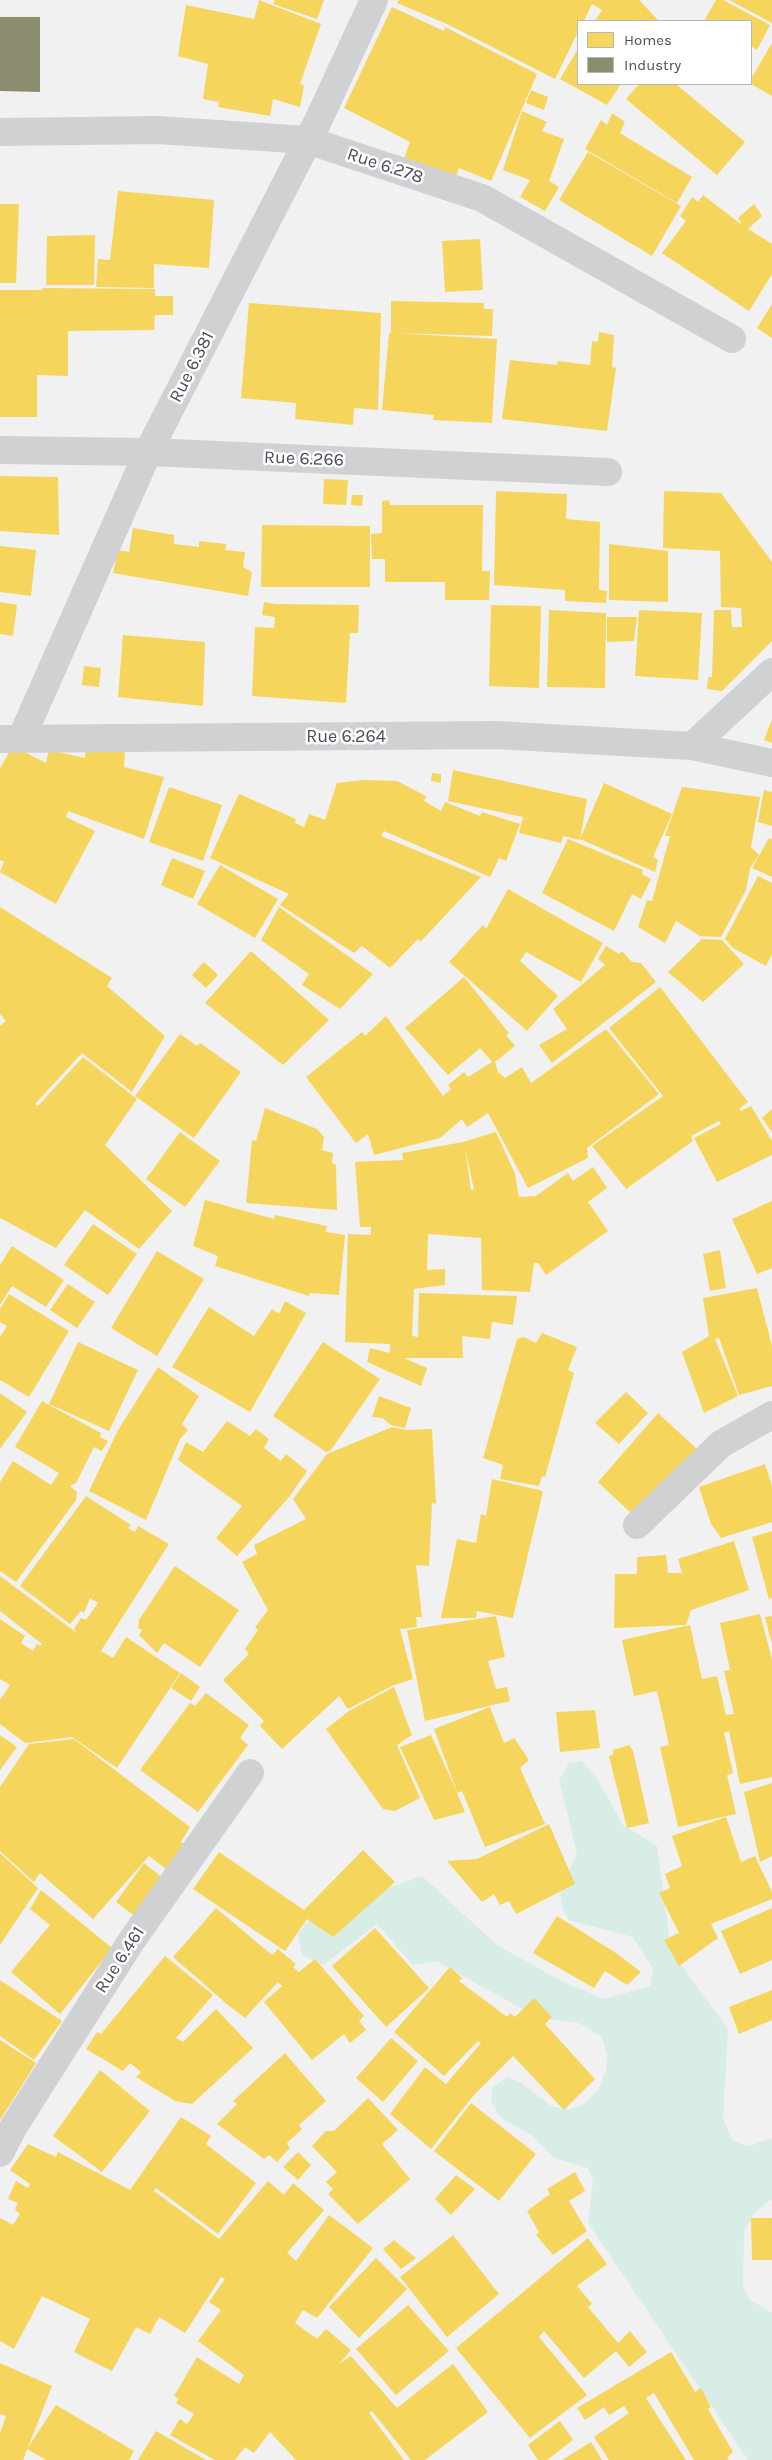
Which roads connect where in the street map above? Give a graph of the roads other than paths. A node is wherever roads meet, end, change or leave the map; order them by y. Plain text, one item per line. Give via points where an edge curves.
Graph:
1 (374, 0) edge
2 (0, 132) edge
3 (307, 140) junction
4 (732, 340) dead end
5 (0, 450) edge
6 (148, 452) junction
7 (608, 472) dead end
8 (772, 672) edge
9 (10, 739) edge
10 (692, 746) junction
11 (772, 763) edge
12 (772, 1415) edge
13 (637, 1524) dead end
14 (250, 1773) dead end
15 (0, 2152) edge

1 - 3 street, Rue 6.381
2 - 3 street, Rue 6.278 via 158,130
3 - 4 street, Rue 6.278 via 482,198
3 - 6 street, Rue 6.381
5 - 6 street, Rue 6.266
6 - 7 street, Rue 6.266
6 - 9 street, Rue 6.381
8 - 10 street
9 - 10 street, Rue 6.264 via 496,735
10 - 11 street, Rue 6.264
12 - 13 street via 721,1444
14 - 15 street, Rue 6.461 via 130,1943

